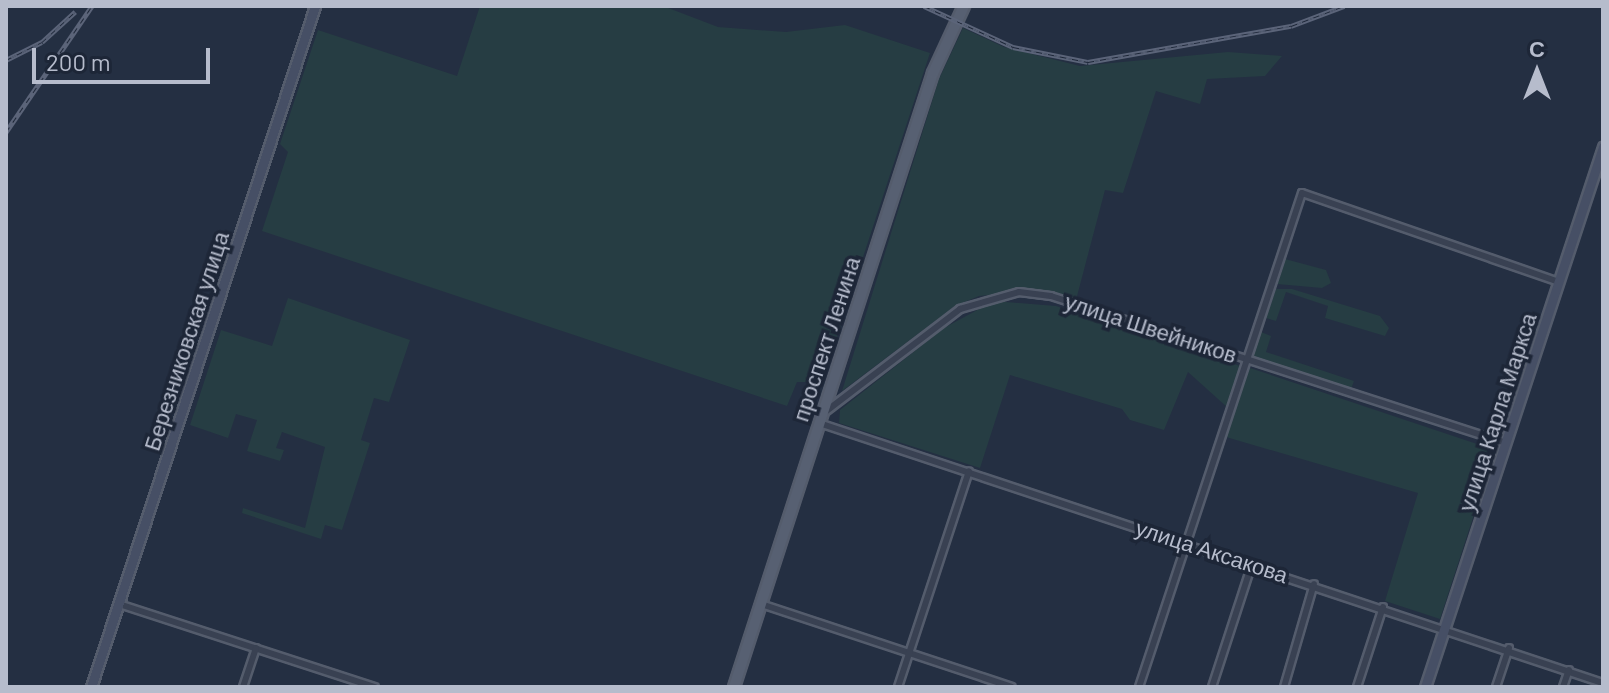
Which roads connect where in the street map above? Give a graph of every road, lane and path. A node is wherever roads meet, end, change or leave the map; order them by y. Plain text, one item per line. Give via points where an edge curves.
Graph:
1 (315, 6) edge
2 (964, 6) edge
3 (1603, 147) edge
4 (1559, 282) junction
5 (1248, 358) junction
6 (821, 419) junction
7 (1506, 443) junction
8 (969, 471) junction
9 (1187, 542) junction
10 (1252, 564) junction
11 (1314, 584) junction
12 (119, 604) junction
13 (761, 604) junction
14 (1383, 607) junction
15 (1445, 627) junction
16 (256, 648) junction
17 (1509, 648) junction
18 (909, 653) junction
19 (1569, 670) junction
20 (1603, 683) edge
21 (91, 687) edge
22 (243, 687) edge
23 (375, 687) edge
24 (734, 687) edge
25 (898, 687) edge
26 (1012, 687) edge
27 (1139, 687) edge
28 (1212, 687) edge
29 (1284, 687) edge
30 (1357, 687) edge
31 (1425, 687) edge
32 (1496, 687) edge
33 (1563, 687) edge

1 - 12 street, Березниковская улица
2 - 6 main road, проспект Ленина via 933,73
3 - 4 street, улица Карла Маркса
4 - 5 street via 1302,193
4 - 7 street, улица Карла Маркса
5 - 6 street, улица Швейников via 1051,296 1019,292 960,309
5 - 7 street, улица Швейников
5 - 9 street
6 - 8 street, улица Аксакова
6 - 13 main road, проспект Ленина
7 - 15 street, улица Карла Маркса
8 - 9 street, улица Аксакова
8 - 18 street
9 - 10 street, улица Аксакова
9 - 27 street
10 - 11 street, улица Аксакова
10 - 28 street
11 - 14 street, улица Аксакова
11 - 29 street
12 - 16 street
12 - 21 street, Березниковская улица
13 - 18 street
13 - 24 main road, проспект Ленина
14 - 15 street, улица Аксакова
14 - 30 street
15 - 17 street, улица Аксакова
15 - 31 street, улица Карла Маркса
16 - 22 street
16 - 23 street
17 - 19 street, улица Аксакова
17 - 32 street
18 - 25 street
18 - 26 street
19 - 20 street, улица Аксакова
19 - 33 street

